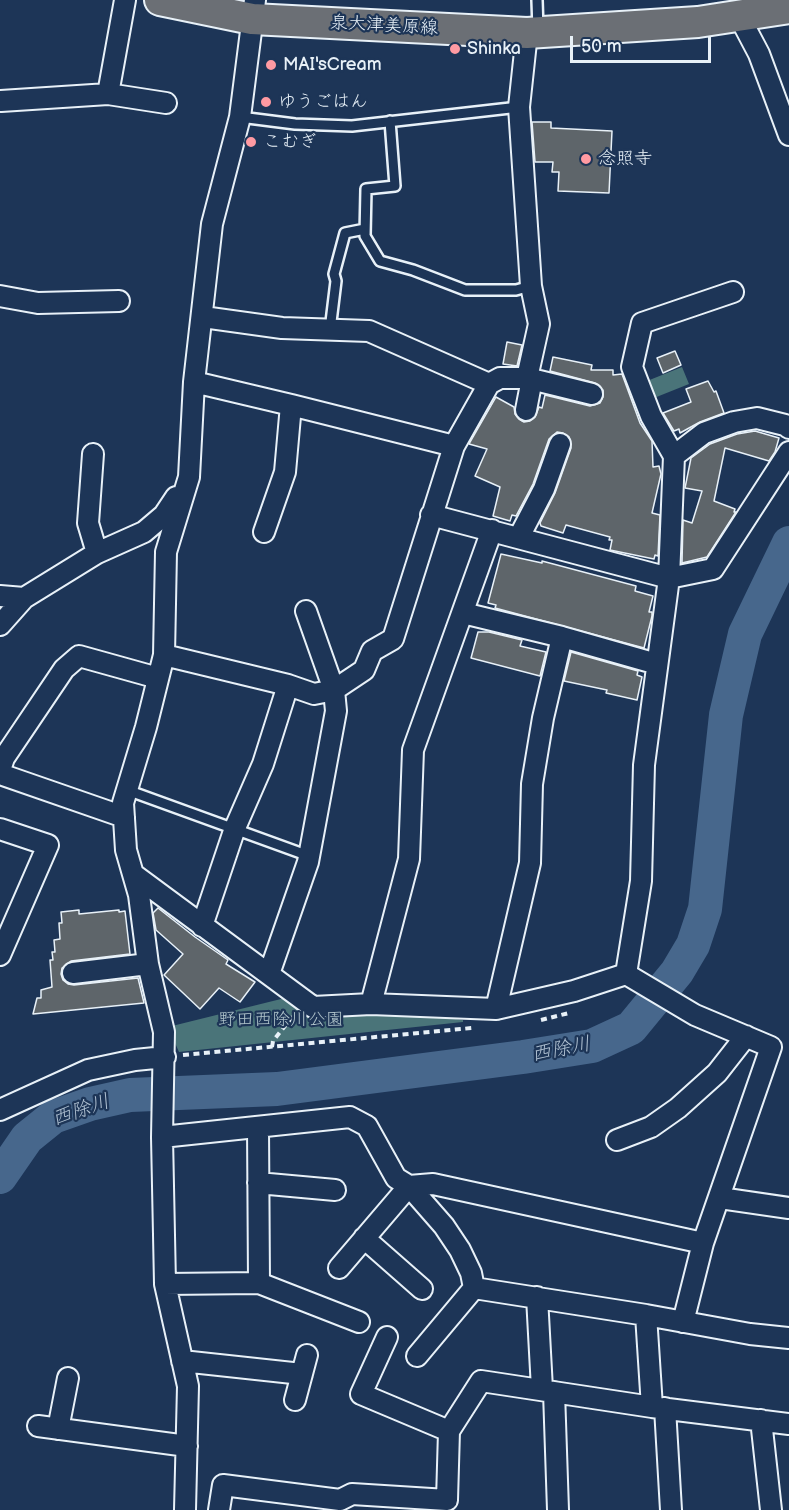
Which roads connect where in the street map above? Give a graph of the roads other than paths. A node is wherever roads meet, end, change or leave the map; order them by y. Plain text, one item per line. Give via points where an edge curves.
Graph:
1 (126, 0) edge
2 (160, 0) edge
3 (537, 0) edge
4 (789, 8) edge
5 (254, 10) edge
6 (745, 16) junction
7 (533, 32) junction
8 (108, 94) junction
9 (1, 101) edge
10 (166, 103) dead end
11 (519, 107) junction
12 (240, 117) junction
13 (390, 121) junction
14 (789, 135) edge
15 (365, 229) junction
16 (531, 286) junction
17 (733, 292) dead end
18 (0, 296) edge
19 (119, 301) dead end
20 (203, 317) junction
21 (330, 330) junction
22 (530, 378) junction
23 (194, 382) junction
24 (489, 384) junction
25 (592, 394) dead end
26 (291, 405) junction
27 (526, 410) dead end
28 (789, 428) edge
29 (560, 444) dead end
30 (454, 447) junction
31 (789, 452) edge
32 (93, 454) dead end
33 (674, 456) junction
34 (189, 477) junction
35 (431, 515) junction
36 (492, 530) junction
37 (144, 532) junction
38 (264, 532) dead end
39 (519, 537) junction
40 (166, 552) junction
41 (97, 553) junction
42 (669, 578) junction
43 (0, 596) edge
44 (24, 598) junction
45 (306, 611) dead end
46 (463, 613) junction
47 (0, 625) edge
48 (562, 637) junction
49 (164, 654) junction
50 (657, 664) junction
51 (158, 678) junction
52 (288, 685) junction
53 (334, 690) junction
54 (0, 772) edge
55 (127, 790) junction
56 (124, 817) junction
57 (235, 828) junction
58 (0, 829) edge
59 (309, 856) junction
60 (133, 874) junction
61 (202, 926) junction
62 (0, 955) edge
63 (147, 964) junction
64 (73, 974) dead end
65 (269, 974) junction
66 (629, 976) junction
67 (371, 1004) junction
68 (496, 1009) junction
69 (746, 1036) junction
70 (780, 1047) edge
71 (164, 1065) junction
72 (0, 1110) edge
73 (258, 1127) junction
74 (162, 1130) junction
75 (617, 1140) dead end
76 (258, 1183) junction
77 (409, 1186) junction
78 (335, 1190) dead end
79 (720, 1198) junction
80 (789, 1208) edge
81 (364, 1238) junction
82 (704, 1243) junction
83 (339, 1268) dead end
84 (259, 1283) junction
85 (165, 1284) junction
86 (474, 1288) junction
87 (422, 1289) dead end
88 (537, 1297) junction
89 (646, 1315) junction
90 (359, 1322) dead end
91 (683, 1322) junction
92 (387, 1337) dead end
93 (789, 1338) edge
94 (417, 1356) dead end
95 (182, 1361) junction
96 (68, 1378) dead end
97 (548, 1390) junction
98 (295, 1400) dead end
99 (658, 1407) junction
100 (761, 1420) junction
101 (789, 1424) edge
102 (449, 1431) junction
103 (187, 1446) junction
104 (340, 1505) edge
105 (447, 1505) edge
106 (185, 1510) edge
107 (219, 1510) edge
108 (558, 1510) edge
109 (671, 1510) edge
110 (771, 1510) edge

1 - 8 street
2 - 5 main road, 泉大津美原線
3 - 7 lane
4 - 6 main road, 泉大津美原線
5 - 7 main road, 泉大津美原線
5 - 12 street
6 - 7 main road, 泉大津美原線
6 - 14 street
7 - 11 street
8 - 9 street
8 - 10 street
11 - 13 lane
11 - 16 street
12 - 13 lane via 352,126
12 - 20 street via 212,224
13 - 15 lane via 395,186 366,189
15 - 16 lane via 380,261 465,290 516,290
15 - 21 lane via 345,233 334,273
16 - 22 street via 539,324
17 - 33 street via 642,323 632,367 651,416
18 - 19 street via 38,303
20 - 21 street
20 - 23 street
21 - 24 street via 369,331
22 - 24 street via 500,378
22 - 25 street
22 - 27 street
23 - 26 street
23 - 34 street
24 - 30 street
26 - 30 street
26 - 38 street via 285,472
28 - 33 street via 757,418 735,422 704,433
29 - 39 street via 544,489
30 - 35 street
31 - 42 street via 712,569
32 - 41 street via 88,523
33 - 42 street
34 - 37 street via 164,515
34 - 40 street
35 - 36 street
35 - 53 street via 393,639 372,651 364,670
36 - 39 street
36 - 46 street
37 - 40 street
37 - 41 street
39 - 42 street
40 - 49 street
41 - 44 street
42 - 50 street
43 - 44 street
44 - 47 street
45 - 53 street
46 - 48 street
46 - 67 street via 413,750 409,859
48 - 50 street
48 - 68 street via 532,784 530,863
49 - 51 street
49 - 52 street
50 - 66 street via 644,765 641,881
51 - 54 street via 79,656 64,669 4,758
51 - 55 street
52 - 53 street via 314,694
52 - 57 street via 263,764
53 - 59 street via 336,711
54 - 56 street
55 - 56 street
55 - 57 lane
56 - 60 street via 126,850
57 - 59 lane
57 - 61 street
58 - 62 street via 48,845
59 - 65 street
60 - 61 street
60 - 63 street
61 - 65 street
63 - 64 street
63 - 71 street via 164,1032
65 - 67 street via 314,1007
66 - 68 street
66 - 69 street via 695,1015
67 - 68 street
69 - 70 street
69 - 75 street via 717,1073 678,1108 651,1127
70 - 79 street
71 - 72 street via 135,1060 88,1070
71 - 74 street
73 - 74 street
73 - 76 street
73 - 77 street via 350,1117 367,1126 396,1178
74 - 85 street
76 - 78 street
76 - 84 street
77 - 81 street
77 - 82 street via 433,1184
77 - 86 street via 460,1250
79 - 80 street
79 - 82 street
81 - 83 street
81 - 87 street
82 - 91 street
84 - 85 street
84 - 90 street
85 - 95 street
86 - 88 street
86 - 94 street
88 - 89 street
88 - 97 street
89 - 91 street
89 - 99 street
91 - 93 street
92 - 102 street via 361,1394
95 - 98 street via 305,1365
95 - 103 street via 189,1386
96 - 103 street via 48,1427
97 - 99 street
97 - 102 street via 481,1380
97 - 108 street
99 - 100 street
99 - 109 street
100 - 101 street
100 - 110 street
102 - 105 street
103 - 106 street
104 - 105 street via 352,1494
104 - 107 street via 223,1485

